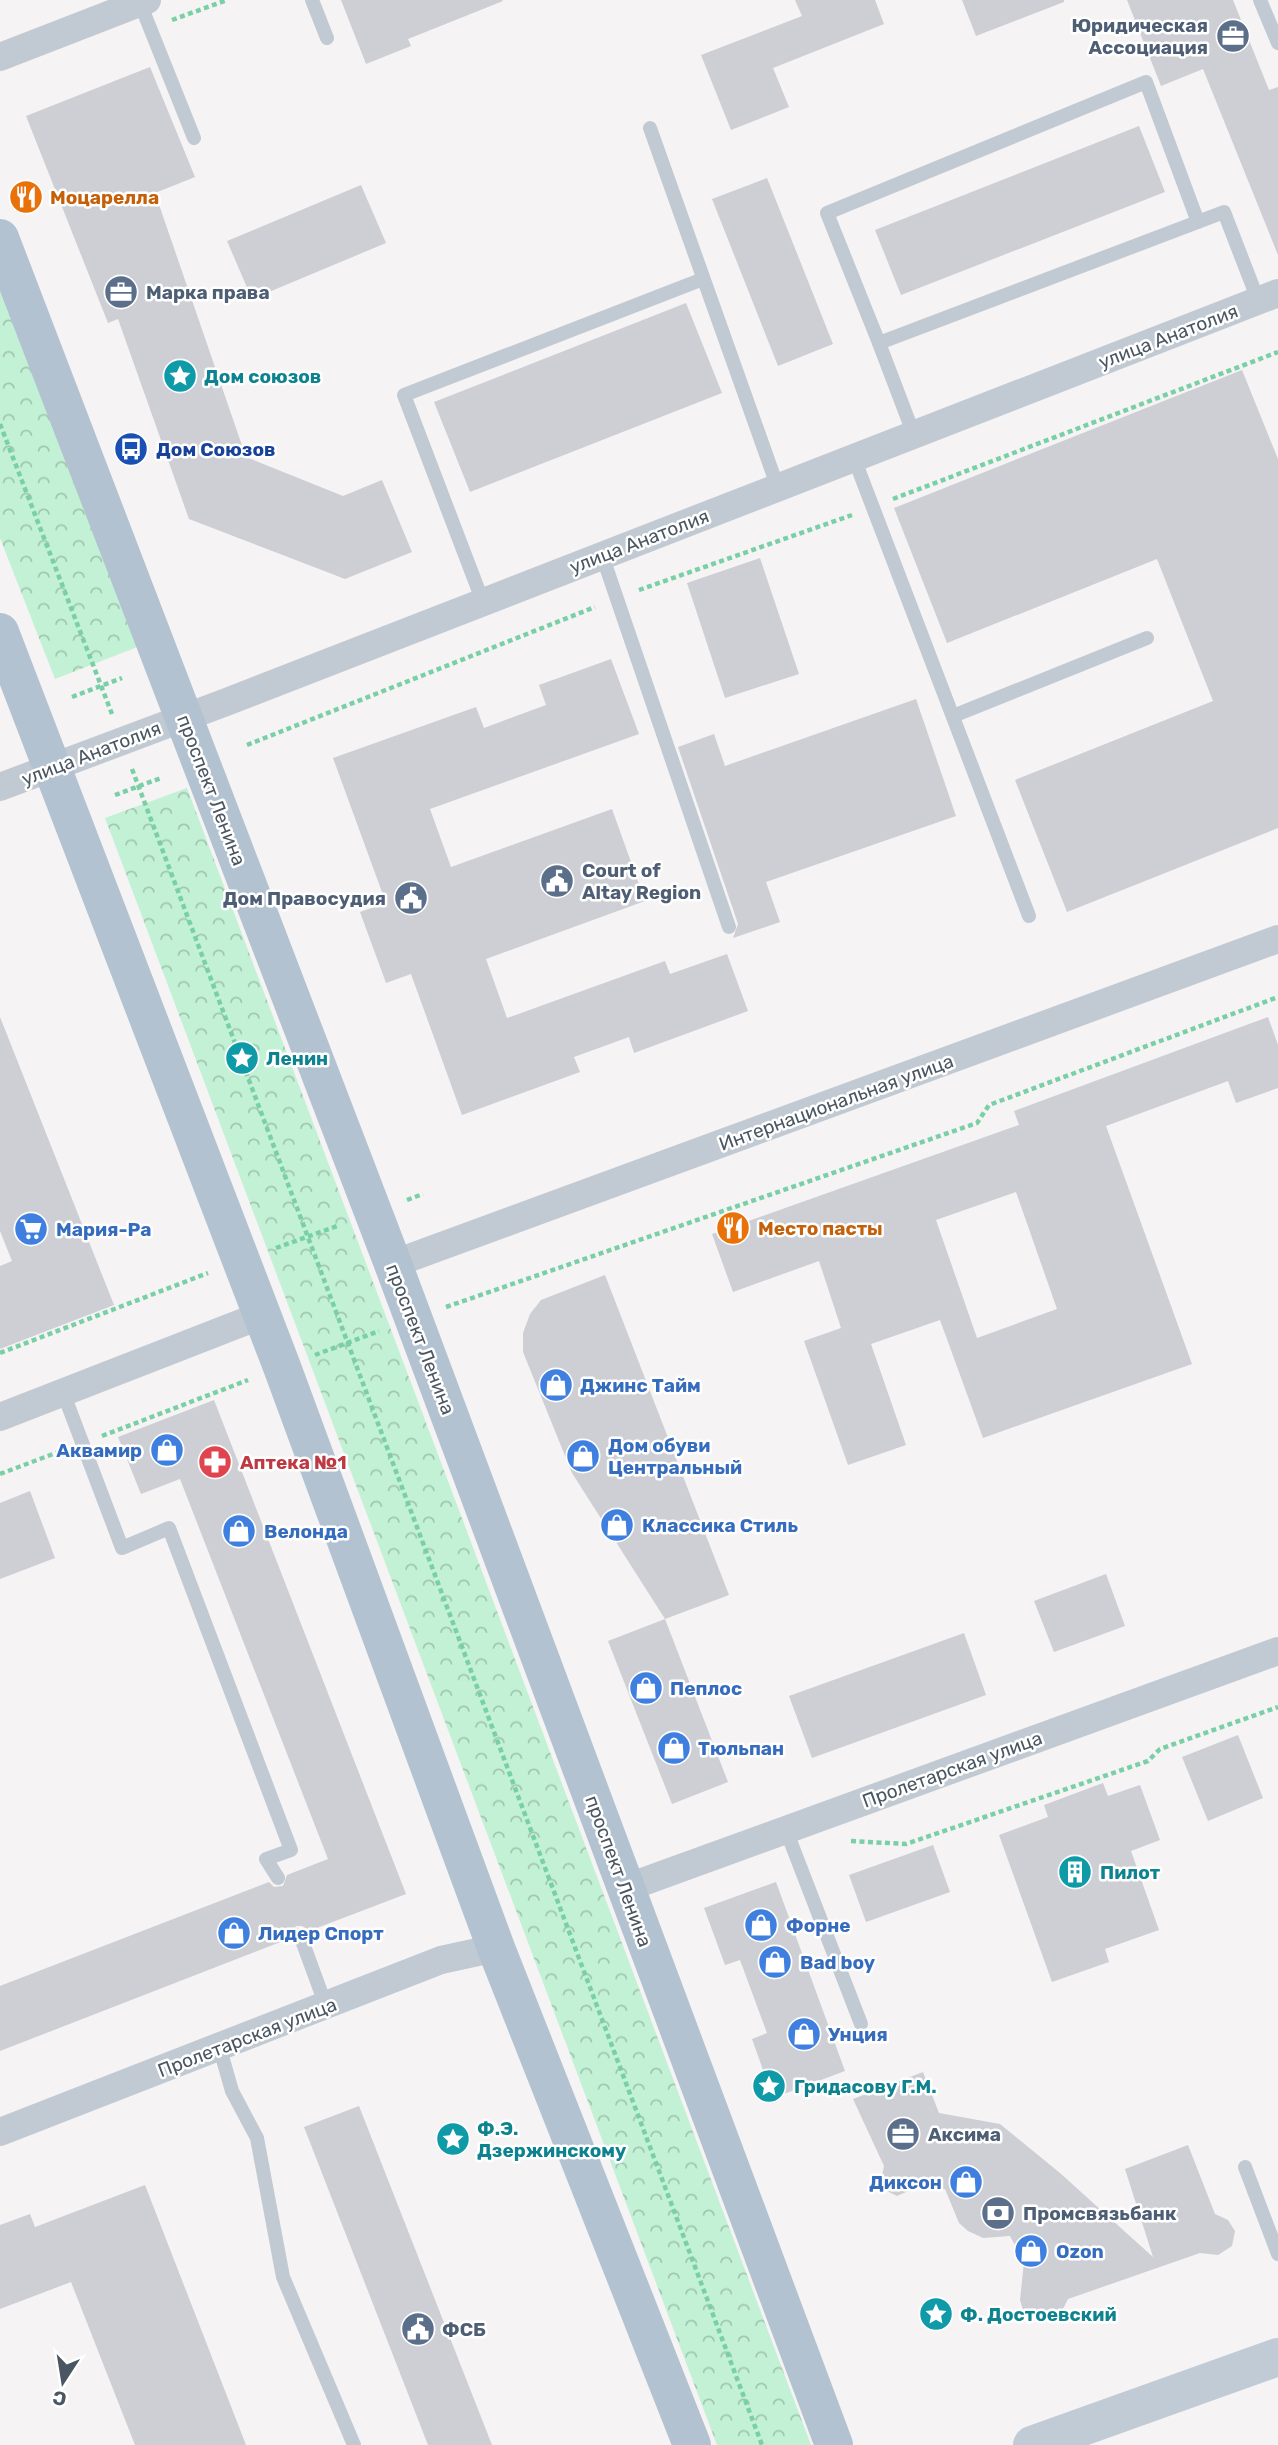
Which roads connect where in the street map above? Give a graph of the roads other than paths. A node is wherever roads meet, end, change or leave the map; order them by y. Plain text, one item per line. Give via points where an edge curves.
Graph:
1 (312, 0) edge
2 (1260, 0) edge
3 (144, 1) edge
4 (327, 38) dead end
5 (1278, 43) edge
6 (0, 57) edge
7 (650, 128) dead end
8 (194, 138) dead end
9 (1198, 222) junction
10 (0, 237) edge
11 (703, 279) junction
12 (1268, 296) edge
13 (879, 343) junction
14 (914, 435) junction
15 (854, 458) junction
16 (778, 488) junction
17 (602, 555) junction
18 (483, 602) junction
19 (0, 632) edge
20 (1147, 638) dead end
21 (953, 716) junction
22 (184, 718) junction
23 (52, 768) junction
24 (1, 787) edge
25 (1029, 915) dead end
26 (729, 927) dead end
27 (1278, 939) edge
28 (393, 1264) junction
29 (262, 1315) junction
30 (63, 1392) junction
31 (0, 1418) edge
32 (1278, 1651) edge
33 (786, 1830) junction
34 (278, 1878) dead end
35 (626, 1888) junction
36 (300, 1935) dead end
37 (496, 1948) junction
38 (326, 2006) junction
39 (861, 2024) dead end
40 (219, 2049) junction
41 (0, 2132) edge
42 (1245, 2167) dead end
43 (1278, 2254) edge
44 (1278, 2357) edge
45 (354, 2445) edge
46 (692, 2445) edge
47 (834, 2445) edge
48 (1032, 2445) edge

1 - 4 lane
2 - 5 lane
3 - 6 street
3 - 8 lane
7 - 11 lane
9 - 12 lane via 1224,212
9 - 13 lane
9 - 13 lane via 1146,82 827,213
10 - 22 main road, проспект Ленина
11 - 16 lane
11 - 18 lane via 404,396
12 - 14 street, улица Анатолия
13 - 14 lane
14 - 15 street, улица Анатолия
15 - 16 street, улица Анатолия
15 - 21 lane
16 - 17 street, улица Анатолия
17 - 18 street, улица Анатолия
17 - 26 lane
18 - 22 street, улица Анатолия
19 - 23 main road
20 - 21 lane
21 - 25 lane
22 - 23 street, улица Анатолия
22 - 28 main road, проспект Ленина
23 - 24 street, улица Анатолия
23 - 29 main road
27 - 28 street, Интернациональная улица
28 - 35 main road, проспект Ленина
29 - 30 street
29 - 37 main road
30 - 31 street
30 - 34 lane via 122,1548 169,1528 290,1850 266,1859
32 - 33 street, Пролетарская улица
33 - 35 street, Пролетарская улица
33 - 39 lane
35 - 47 main road, проспект Ленина
36 - 38 lane
37 - 38 street, Пролетарская улица via 441,1960
37 - 46 main road
38 - 40 street, Пролетарская улица
40 - 41 street, Пролетарская улица
40 - 45 lane via 233,2091 257,2138 284,2277
42 - 43 lane
44 - 48 main road

